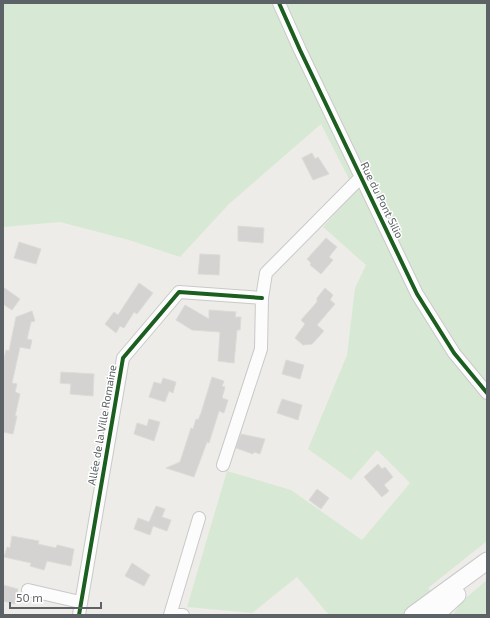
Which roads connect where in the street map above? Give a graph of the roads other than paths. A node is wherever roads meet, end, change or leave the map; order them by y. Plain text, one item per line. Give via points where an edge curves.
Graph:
1 (279, 3) edge
2 (361, 177) junction
3 (262, 298) junction
4 (487, 394) edge
5 (223, 465) dead end
6 (199, 518) dead end
7 (487, 561) edge
8 (487, 568) edge
9 (28, 590) dead end
10 (80, 602) junction
11 (79, 615) edge
12 (170, 615) edge
13 (183, 615) edge
14 (414, 615) edge
15 (435, 615) edge

1 - 2 street, Rue du Pont Silio
2 - 3 street via 266,273
2 - 4 street, Rue du Pont Silio via 418,294 454,353
3 - 5 street via 261,348
3 - 10 street, Allée de la Ville Romaine via 179,292 123,358
6 - 12 street
7 - 14 main road
8 - 15 main road
9 - 10 street
10 - 11 street, Allée de la Ville Romaine
12 - 13 street

